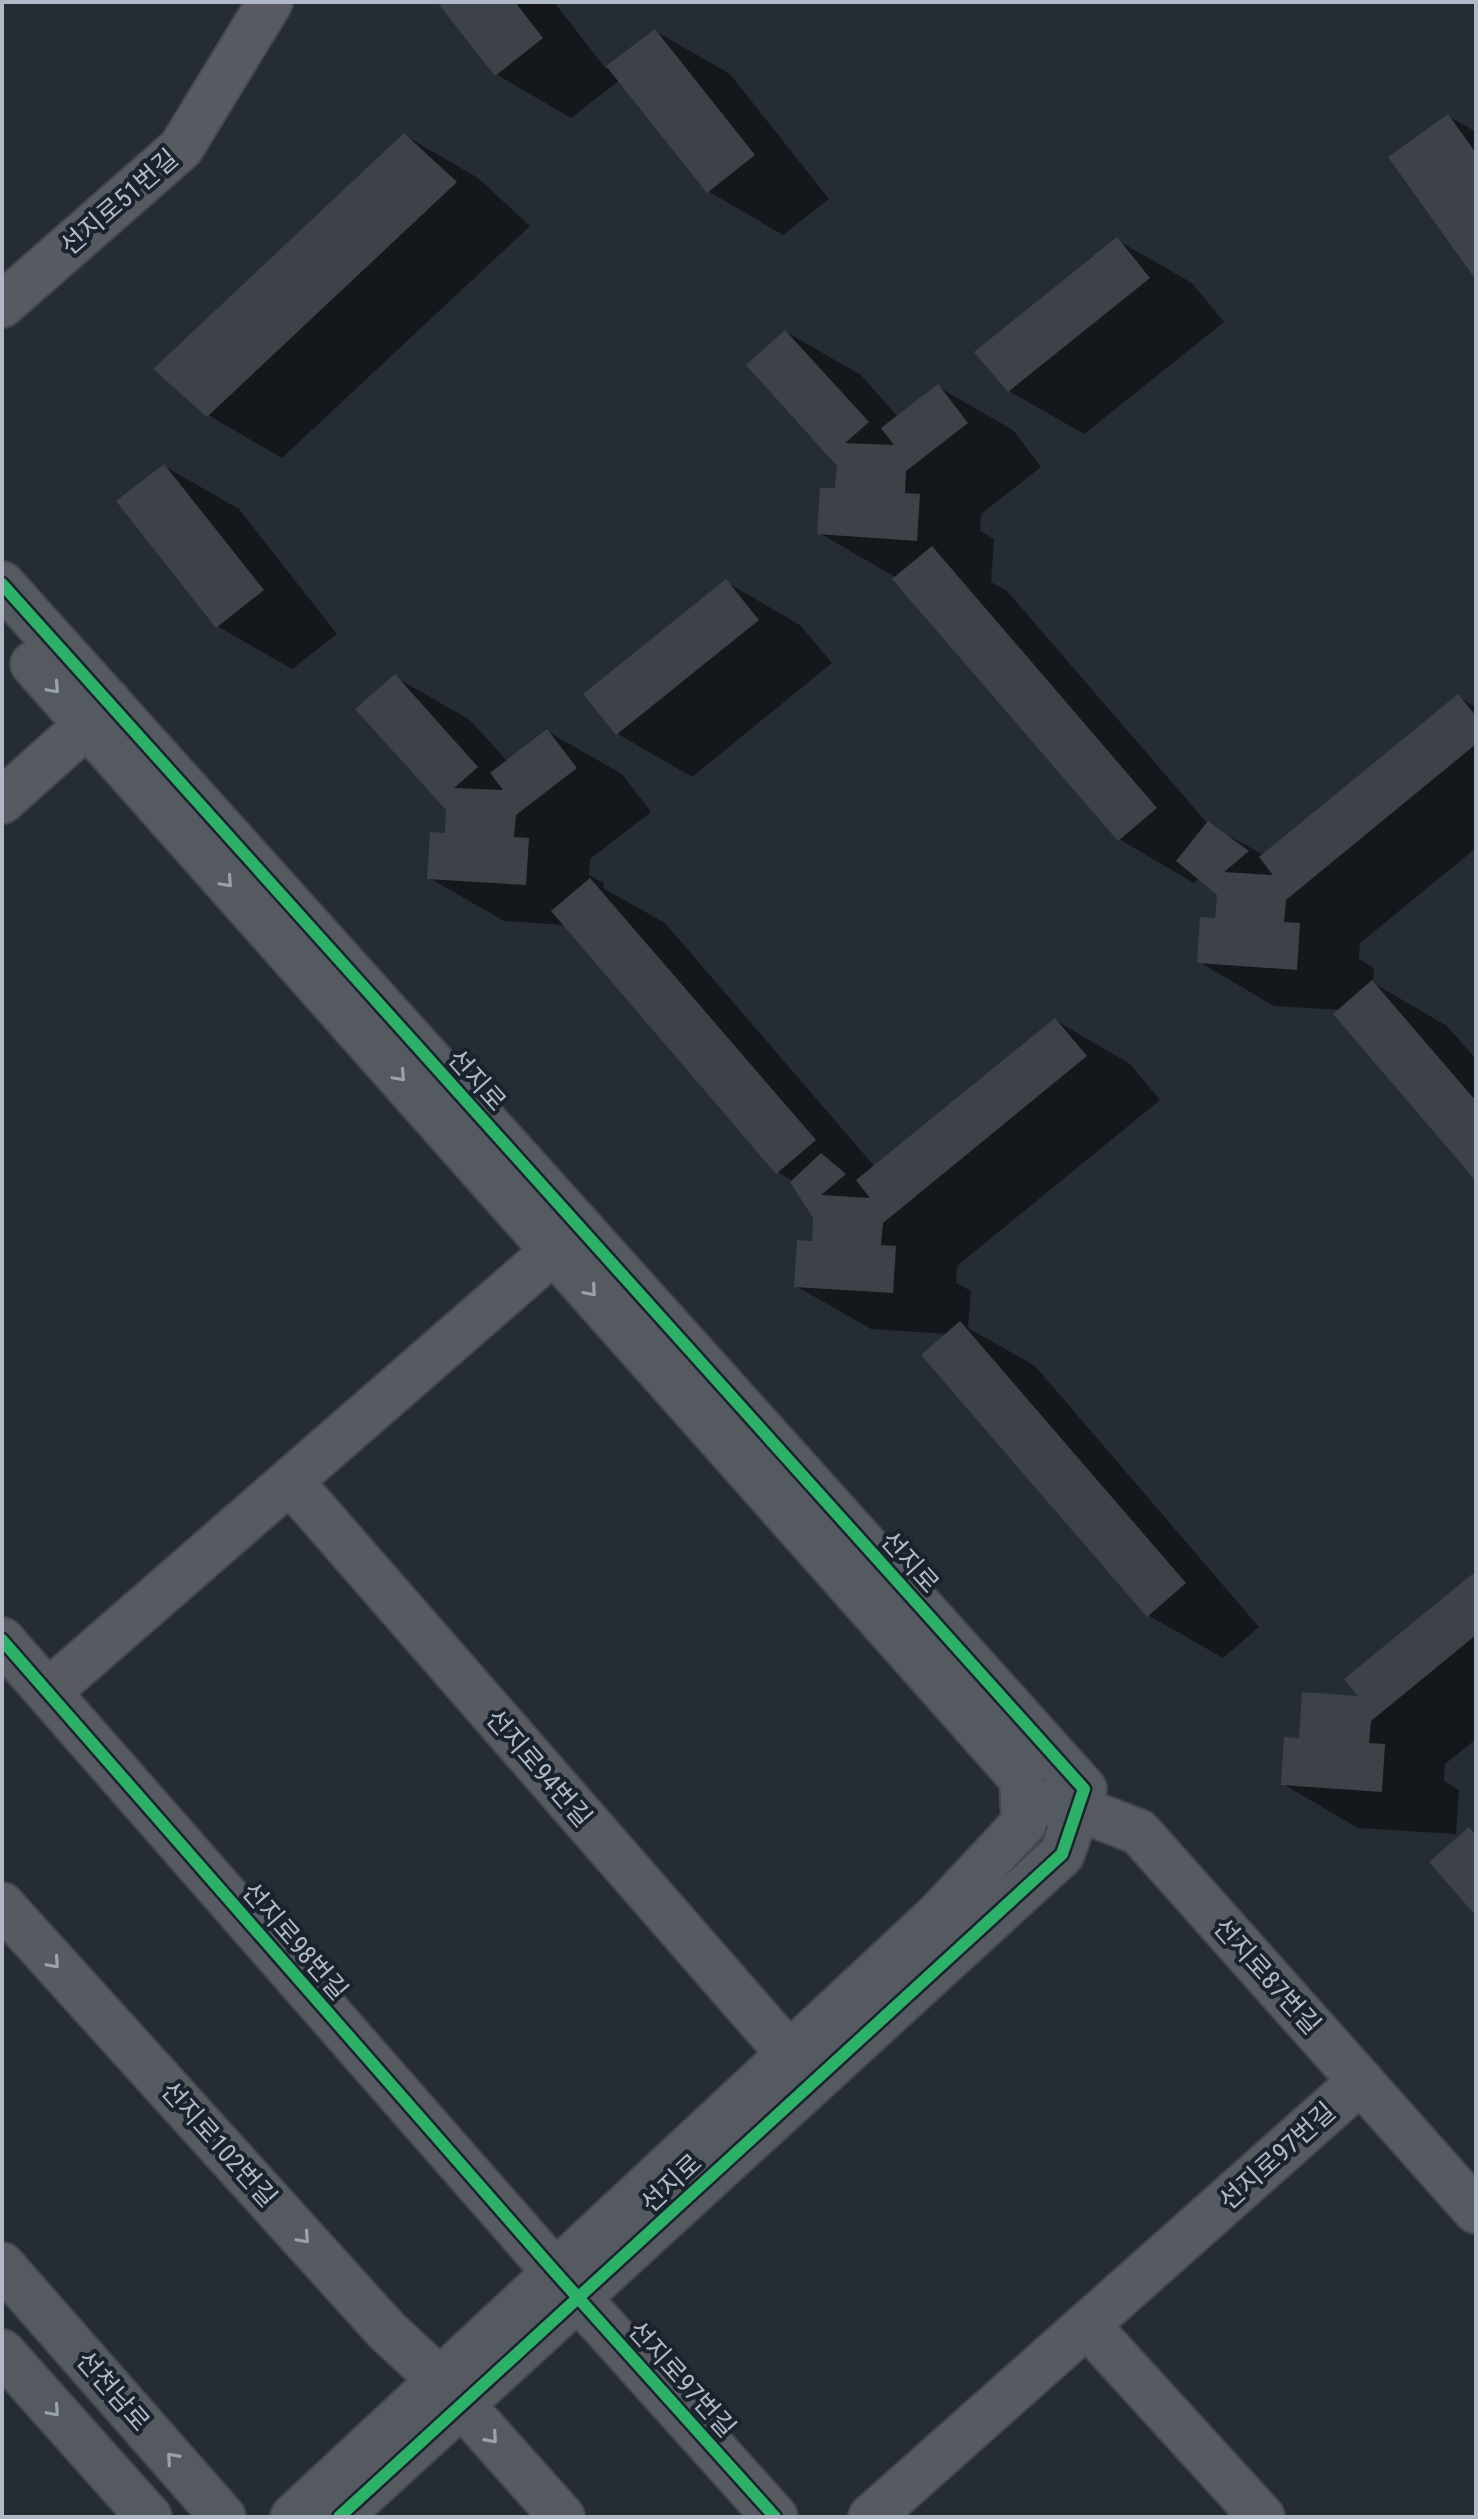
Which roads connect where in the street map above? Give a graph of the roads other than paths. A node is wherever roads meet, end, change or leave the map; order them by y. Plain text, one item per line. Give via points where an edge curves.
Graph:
1 (270, 2) edge
2 (2, 305) edge
3 (2, 584) edge
4 (2, 630) edge
5 (97, 712) junction
6 (2, 801) edge
7 (566, 1238) junction
8 (290, 1481) junction
9 (2, 1640) edge
10 (48, 1692) junction
11 (1023, 1799) junction
12 (1077, 1808) junction
13 (2, 1905) edge
14 (789, 2054) junction
15 (1361, 2081) junction
16 (1476, 2211) edge
17 (2, 2265) edge
18 (568, 2284) junction
19 (1087, 2325) junction
20 (2, 2352) edge
21 (451, 2392) junction
22 (149, 2517) edge
23 (223, 2517) edge
24 (293, 2517) edge
25 (339, 2517) edge
26 (562, 2517) edge
27 (775, 2517) edge
28 (871, 2517) edge
29 (1262, 2517) edge

1 - 2 street, 선지로51번길 via 181,148
3 - 5 street, 선지로
4 -> 5 street, 선지로
5 - 6 street
5 - 7 street, 선지로
7 - 8 street
7 -> 11 street, 선지로 via 1022,1779
7 - 12 street, 선지로 via 1084,1789
8 - 10 street
8 - 14 street, 선지로94번길
9 - 10 street, 선지로98번길
10 - 18 street, 선지로98번길
11 - 12 street, 선지로87번길
11 - 14 street, 선지로 via 1024,1823 939,1914
12 - 15 street, 선지로87번길 via 1139,1832
12 - 18 street, 선지로 via 1062,1854
13 -> 21 street, 선지로102번길 via 387,2331
14 - 18 street, 선지로
15 - 16 street, 선지로87번길
15 - 19 street, 선지로97번길
23 -> 17 street, 선천남로
18 - 21 street, 선지로
18 - 27 street, 선지로97번길
19 - 28 street, 선지로97번길
19 - 29 street
20 -> 22 street
21 - 24 street, 선지로
21 - 25 street, 선지로
21 -> 26 street, 선지로102번길

